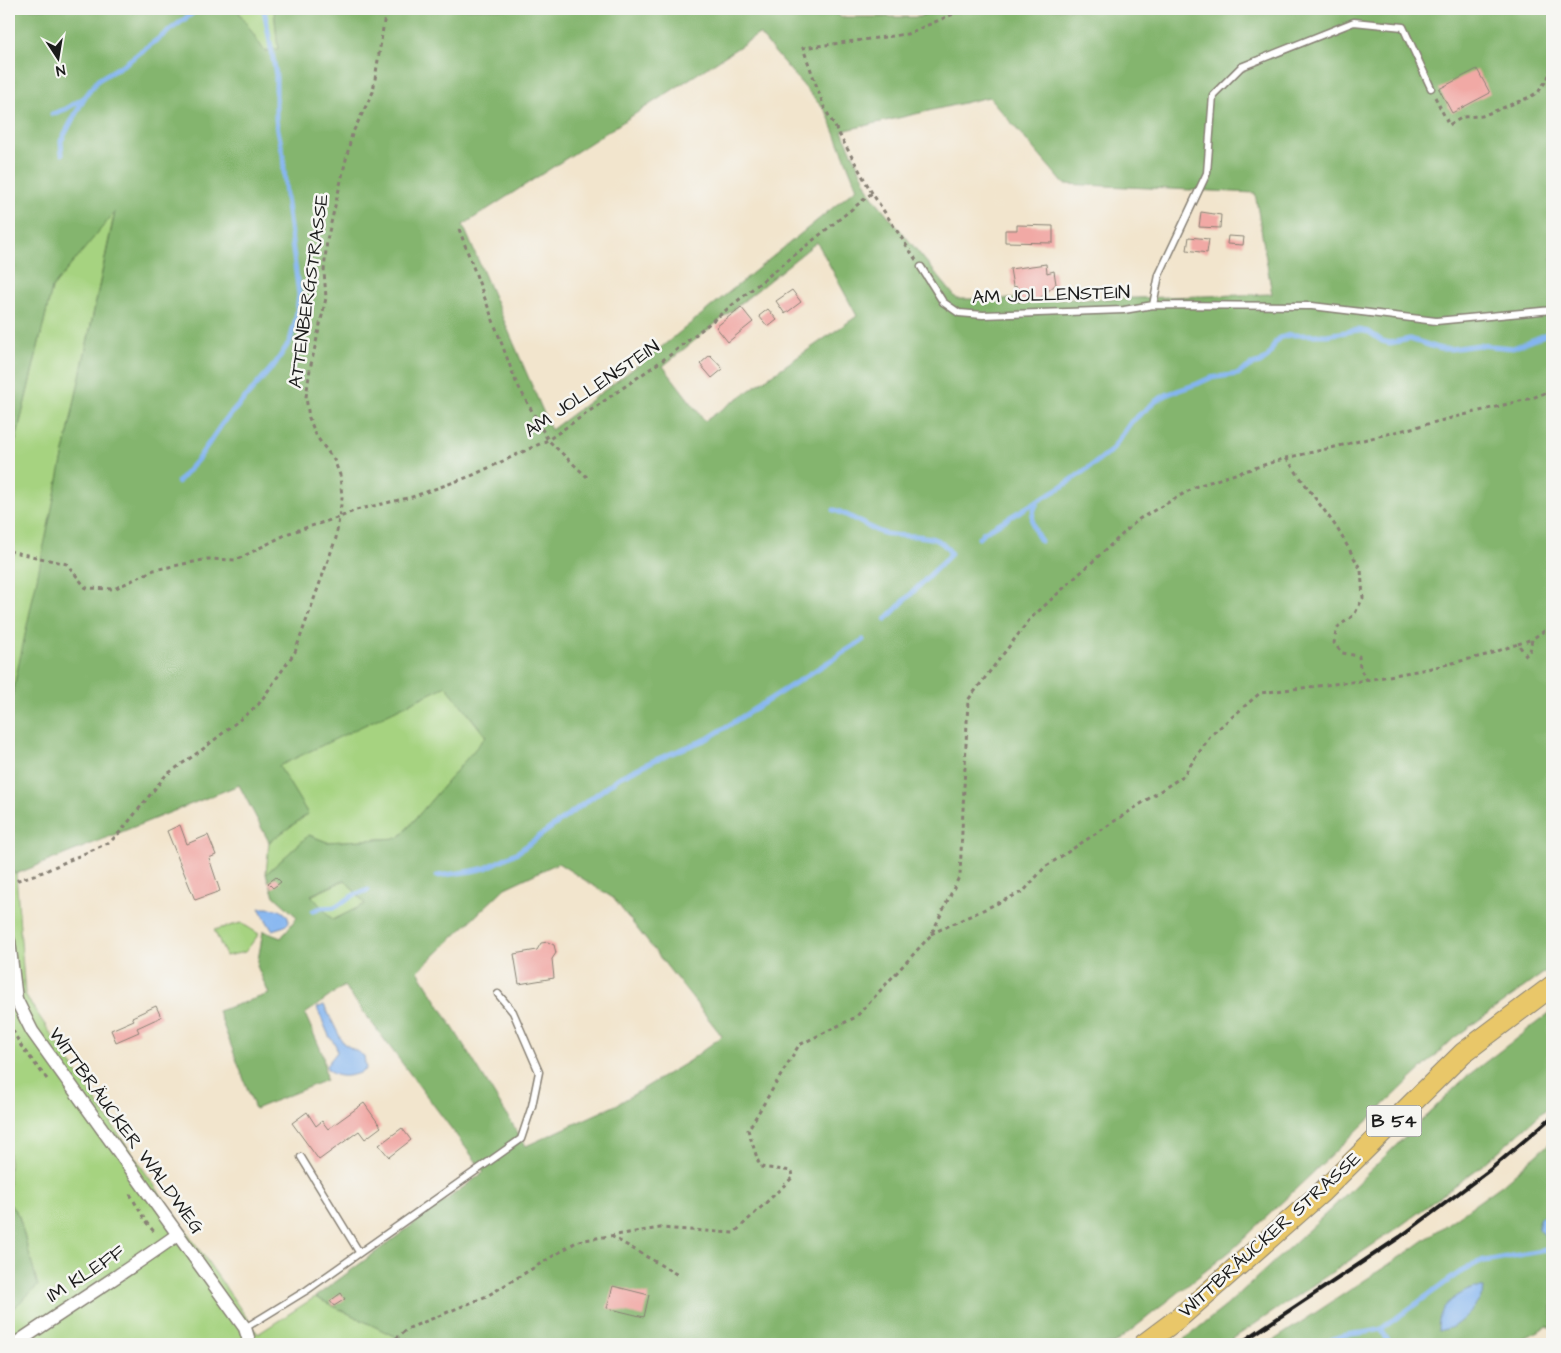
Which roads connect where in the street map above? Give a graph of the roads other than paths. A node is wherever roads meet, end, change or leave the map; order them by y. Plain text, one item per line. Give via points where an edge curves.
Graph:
1 (1431, 88) road end
2 (921, 267) road end
3 (1153, 305) junction
4 (1552, 310) edge
5 (9, 941) edge
6 (1552, 986) edge
7 (498, 994) dead end
8 (301, 1157) dead end
9 (177, 1235) junction
10 (359, 1252) junction
11 (245, 1328) junction
12 (15, 1344) edge
13 (250, 1344) edge
14 (1144, 1344) edge

1 - 3 lane, AM JOLLENSTEIN via 1403,27 1354,22 1241,67 1213,95 1207,173 1160,275
2 - 3 lane, AM JOLLENSTEIN via 943,302 958,313 1105,311
3 - 4 lane, AM JOLLENSTEIN via 1312,306 1436,321
5 - 9 street, WITTBRÄUCKER WALDWEG via 16,999 32,1032
6 - 14 main road, WITTBRÄUCKER STRASSE / B 54 via 1463,1053 1322,1192 1187,1311
7 - 10 lane via 513,1012 539,1072 521,1139
8 - 10 lane
9 - 11 street, WITTBRÄUCKER WALDWEG
9 - 12 street, IM KLEFF
10 - 11 lane via 307,1290
11 - 13 street, WITTBRÄUCKER WALDWEG

